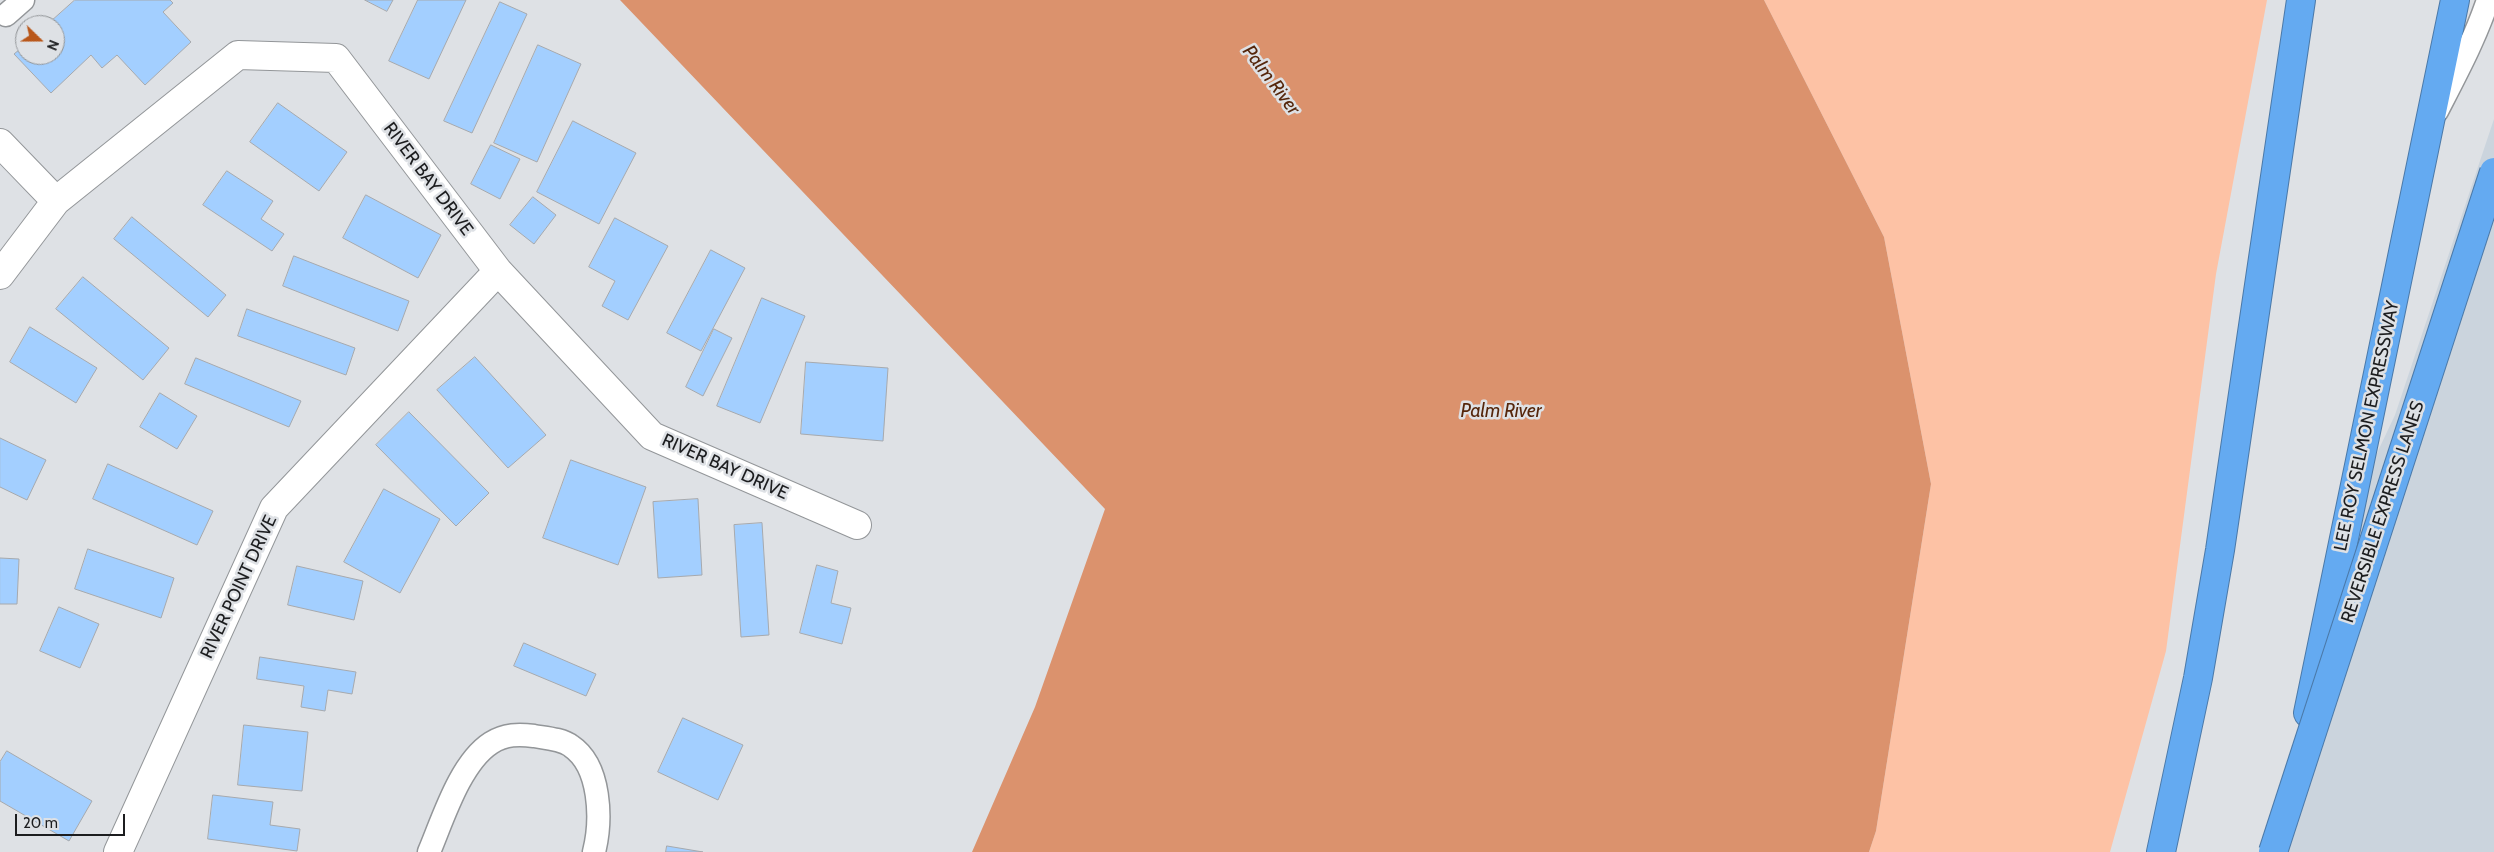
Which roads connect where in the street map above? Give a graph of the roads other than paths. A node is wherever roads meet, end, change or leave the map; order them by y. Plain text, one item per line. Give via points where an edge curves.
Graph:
1 (24, 0) edge
2 (2301, 0) edge
3 (2455, 0) edge
4 (2488, 0) edge
5 (2, 15) edge
6 (2428, 130) junction
7 (0, 143) edge
8 (2494, 172) edge
9 (56, 201) junction
10 (498, 271) junction
11 (0, 274) edge
12 (857, 525) dead end
13 (118, 852) edge
14 (429, 852) edge
15 (594, 852) edge
16 (2162, 852) edge
17 (2273, 852) edge
18 (2280, 852) edge

1 - 5 lane
2 - 16 highway via 2220,550 2198,678
3 - 6 highway, LEE ROY SELMON EXPRESSWAY
4 - 6 lane via 2461,68
6 - 18 highway, LEE ROY SELMON EXPRESSWAY
7 - 9 street
8 - 17 highway, REVERSIBLE EXPRESS LANES, bridge
9 - 10 street, RIVER BAY DRIVE via 238,55 336,58
9 - 11 street
10 - 12 street, RIVER BAY DRIVE via 652,436
10 - 13 street, RIVER POINT DRIVE via 274,508
14 - 15 lane via 470,764 490,743 513,734 570,745 588,763 599,808

